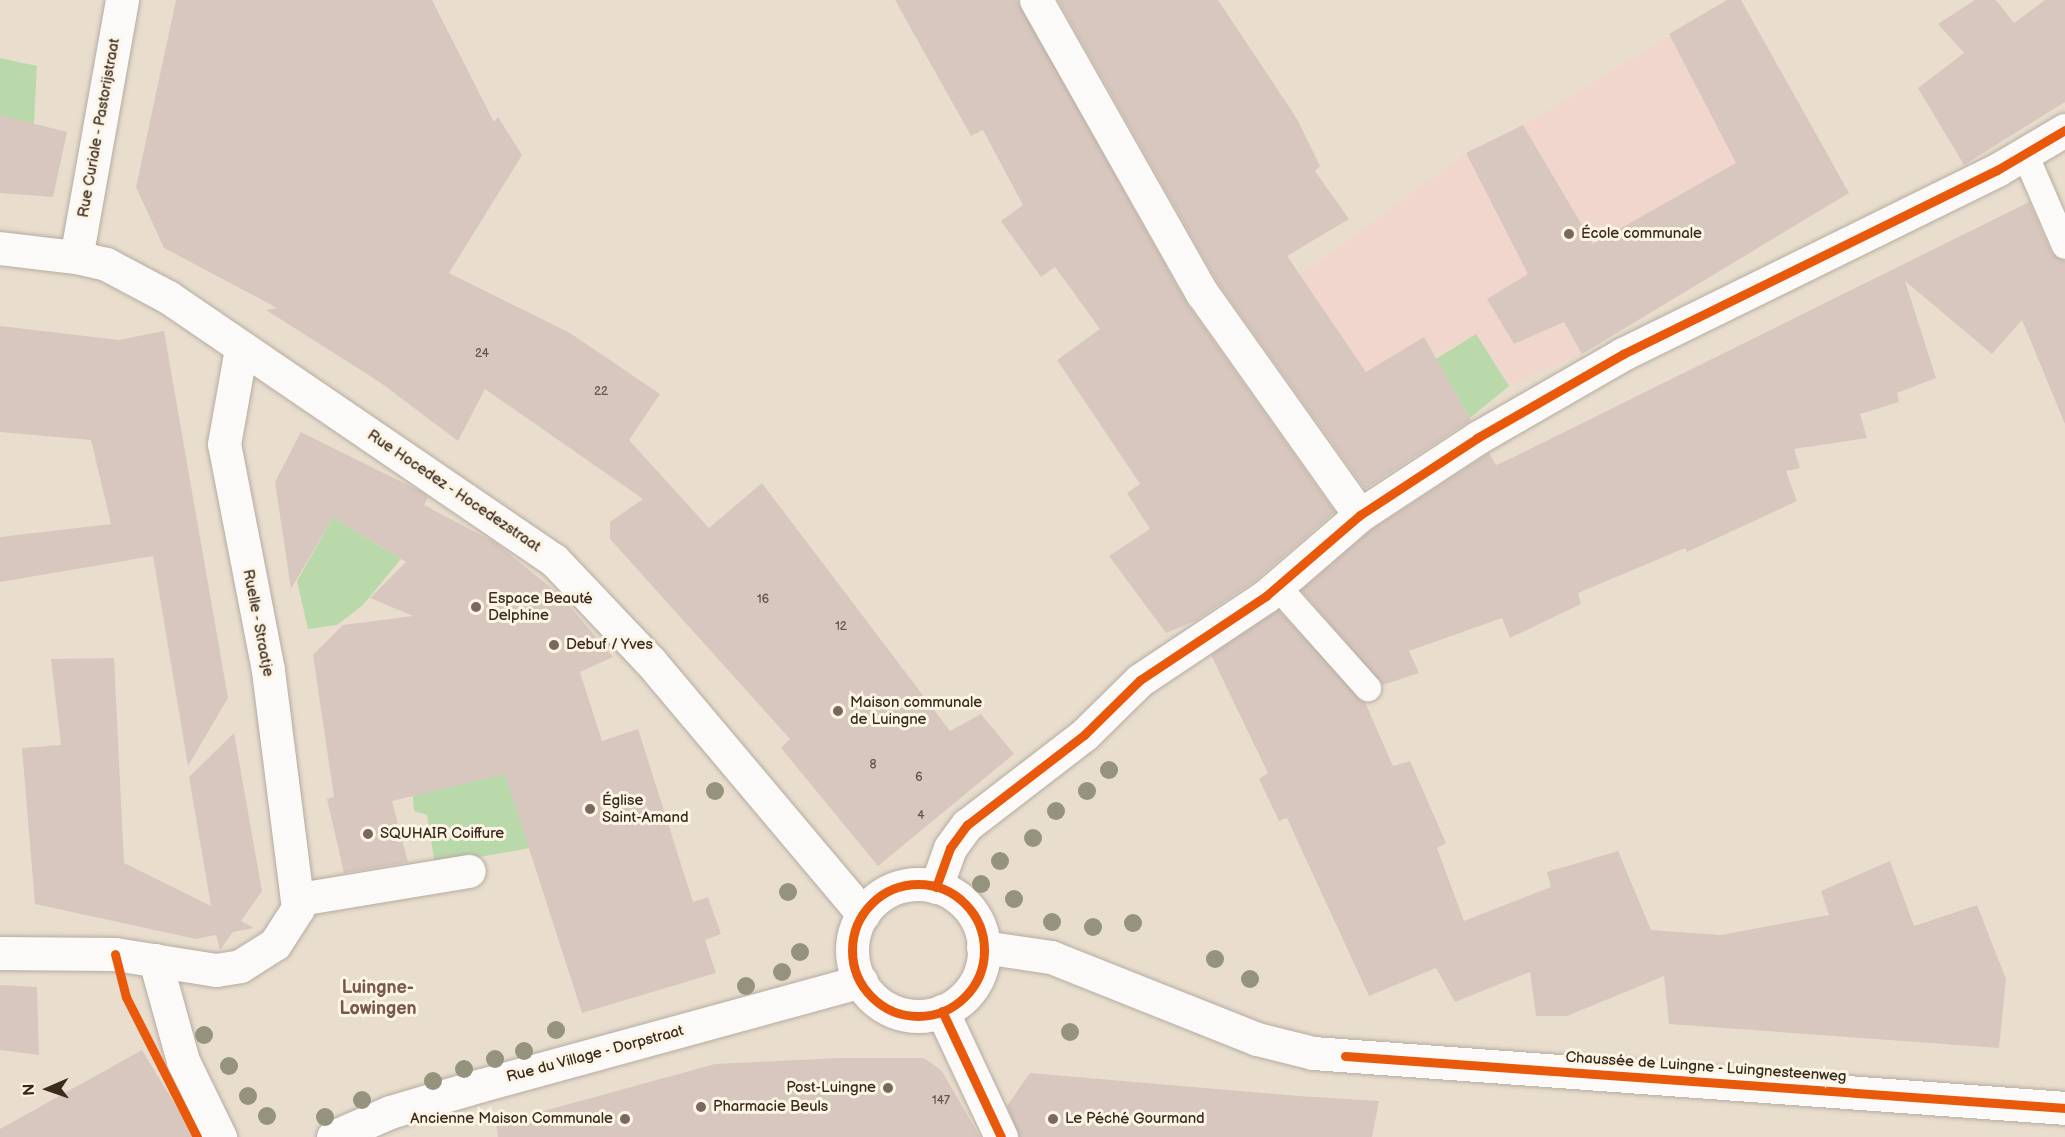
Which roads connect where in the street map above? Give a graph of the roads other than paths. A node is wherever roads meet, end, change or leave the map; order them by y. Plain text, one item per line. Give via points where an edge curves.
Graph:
1 (122, 0) edge
2 (1036, 0) edge
3 (2065, 130) edge
4 (2025, 154) junction
5 (2065, 246) edge
6 (0, 248) edge
7 (76, 257) junction
8 (242, 349) junction
9 (1360, 515) junction
10 (1277, 586) junction
11 (1368, 688) dead end
12 (469, 871) dead end
13 (936, 887) junction
14 (299, 900) junction
15 (863, 914) junction
16 (983, 947) junction
17 (0, 953) edge
18 (155, 960) junction
19 (861, 981) junction
20 (942, 1011) junction
21 (2065, 1108) edge
22 (220, 1137) edge
23 (333, 1137) edge
24 (1001, 1137) edge

1 - 7 street, Rue Curiale - Pastorijstraat
2 - 9 street via 1202,293
3 - 4 street
4 - 5 lane
4 - 9 street via 1623,354 1477,438
6 - 7 street, Rue Hocedez - Hocedezstraat
7 - 8 street, Rue Hocedez - Hocedezstraat via 151,288
8 - 14 street, Ruelle - Straatje via 224,444 268,670
8 - 15 street, Rue Hocedez - Hocedezstraat via 554,560 650,661
9 - 10 street
10 - 11 lane
10 - 13 street via 1123,696 1084,735 967,825 950,848
12 - 14 street
13 - 15 street via 895,888
13 - 16 street via 966,904 978,924
14 - 18 street via 289,927 275,944 240,966 196,969
15 - 19 street via 852,947
16 - 20 street via 972,986
16 - 21 street, Chaussée de Luingne - Luingnesteenweg via 1051,957 1257,1039 1345,1056
17 - 18 street via 96,953
18 - 22 street via 183,1061
19 - 20 street via 895,1012
19 - 23 street, Rue du Village - Dorpstraat via 390,1112
20 - 24 street

